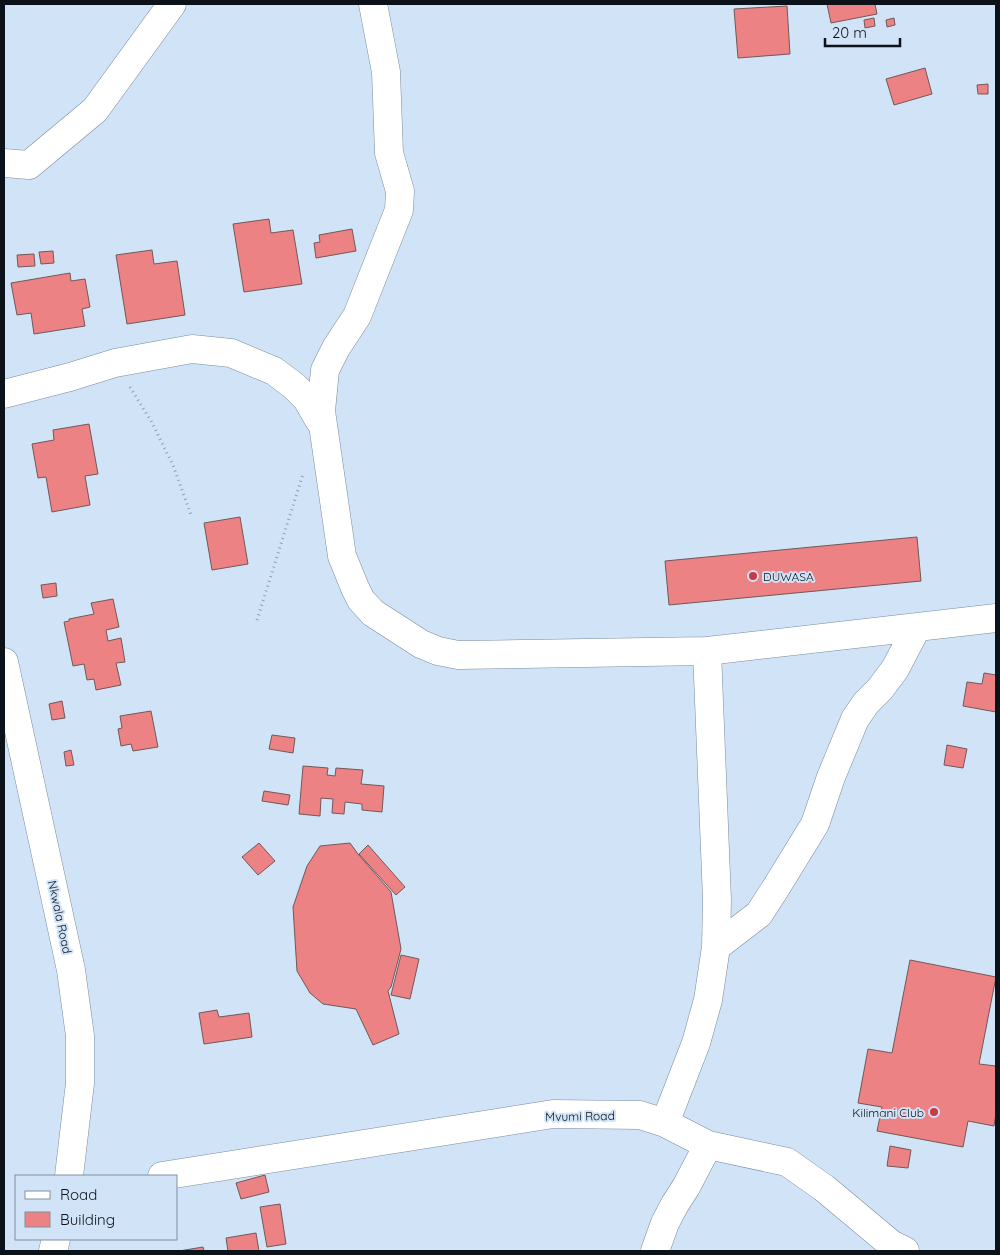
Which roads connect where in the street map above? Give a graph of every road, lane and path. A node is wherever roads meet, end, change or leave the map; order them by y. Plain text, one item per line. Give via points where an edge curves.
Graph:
1 (172, 4) edge
2 (373, 4) edge
3 (4, 163) edge
4 (115, 363) junction
5 (4, 394) edge
6 (319, 420) dead end
7 (305, 467) dead end
8 (191, 515) dead end
9 (996, 618) edge
10 (257, 620) dead end
11 (917, 627) junction
12 (707, 651) junction
13 (4, 662) edge
14 (716, 947) junction
15 (665, 1123) junction
16 (708, 1145) junction
17 (69, 1175) edge
18 (168, 1175) edge
19 (655, 1251) edge
20 (905, 1251) edge

1 - 3 street via 95,110 29,165
2 - 12 street via 386,72 389,153 400,191 399,210 357,316 325,370 321,411 342,556 354,588 373,613 421,644 438,651 458,654
4 - 5 street
4 - 6 street via 192,349 231,353 274,371 307,398
4 - 8 path via 151,421 173,465
7 - 10 path
9 - 11 street
11 - 12 street
11 - 14 street via 894,669 855,719 815,824 782,879 759,914
12 - 14 street
13 - 17 street, Nkwala Road via 71,970 80,1036 80,1083
14 - 15 street via 708,1000
15 - 16 street, Mvumi Road
15 - 18 street, Mvumi Road via 640,1115 553,1114
16 - 19 street via 665,1223
16 - 20 street, Mvumi Road via 787,1162 891,1244

